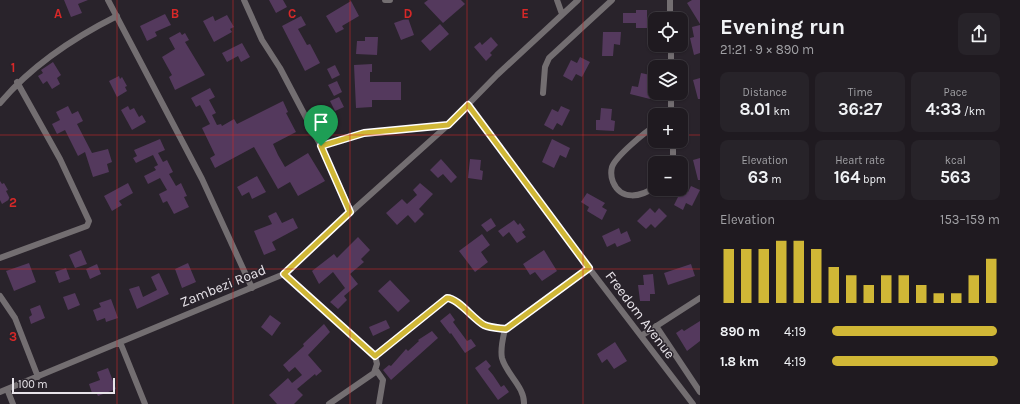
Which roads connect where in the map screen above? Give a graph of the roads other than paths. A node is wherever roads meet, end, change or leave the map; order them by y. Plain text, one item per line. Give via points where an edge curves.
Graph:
1 (108, 0) edge
2 (244, 0) edge
3 (385, 0) edge
4 (390, 0) edge
5 (557, 0) edge
6 (578, 0) edge
7 (612, 0) edge
8 (670, 0) edge
9 (670, 12) edge
10 (562, 14) junction
11 (117, 16) junction
12 (17, 82) junction
13 (543, 93) dead end
14 (0, 103) edge
15 (468, 105) junction
16 (448, 125) junction
17 (648, 131) edge
18 (321, 146) junction
19 (648, 191) edge
20 (350, 212) junction
21 (0, 258) edge
22 (589, 268) junction
23 (284, 274) junction
24 (252, 288) junction
25 (0, 296) edge
26 (700, 298) edge
27 (656, 326) junction
28 (506, 329) junction
29 (641, 336) junction
30 (120, 342) junction
31 (375, 356) junction
32 (376, 370) junction
33 (38, 377) junction
34 (7, 389) junction
35 (0, 392) edge
36 (700, 392) edge
37 (13, 404) edge
38 (145, 404) edge
39 (330, 404) edge
40 (379, 404) edge
41 (524, 404) edge
42 (693, 404) edge

1 - 11 street
2 - 18 street via 262,40 280,68
3 - 4 street
5 - 10 street
6 - 10 street, Zambezi Road
7 - 13 street via 549,58 545,67
8 - 9 street
10 - 15 street, Zambezi Road
11 - 12 street via 41,62
11 - 24 street via 202,179
12 - 14 street
12 - 21 street via 60,159 89,221 87,226
15 - 16 street, Zambezi Road
15 - 22 street, Freedom Avenue
16 - 18 street via 364,133
16 - 20 street, Zambezi Road
17 - 19 street via 634,142 613,165 611,171 618,191 624,195 642,194
18 - 20 street
20 - 23 street, Zambezi Road
22 - 28 street
22 - 29 street, Freedom Avenue
23 - 24 street, Zambezi Road
23 - 31 street
24 - 30 street, Zambezi Road
25 - 33 street via 15,318
26 - 27 street
27 - 29 street
27 - 36 street
28 - 31 street via 486,326 453,299 447,298
28 - 41 street via 502,341 502,357 518,386
29 - 42 street, Freedom Avenue
30 - 33 street, Zambezi Road
30 - 38 street
31 - 32 street
32 - 39 street
32 - 40 street via 383,380
33 - 34 street, Zambezi Road
34 - 35 street, Zambezi Road
34 - 37 street

